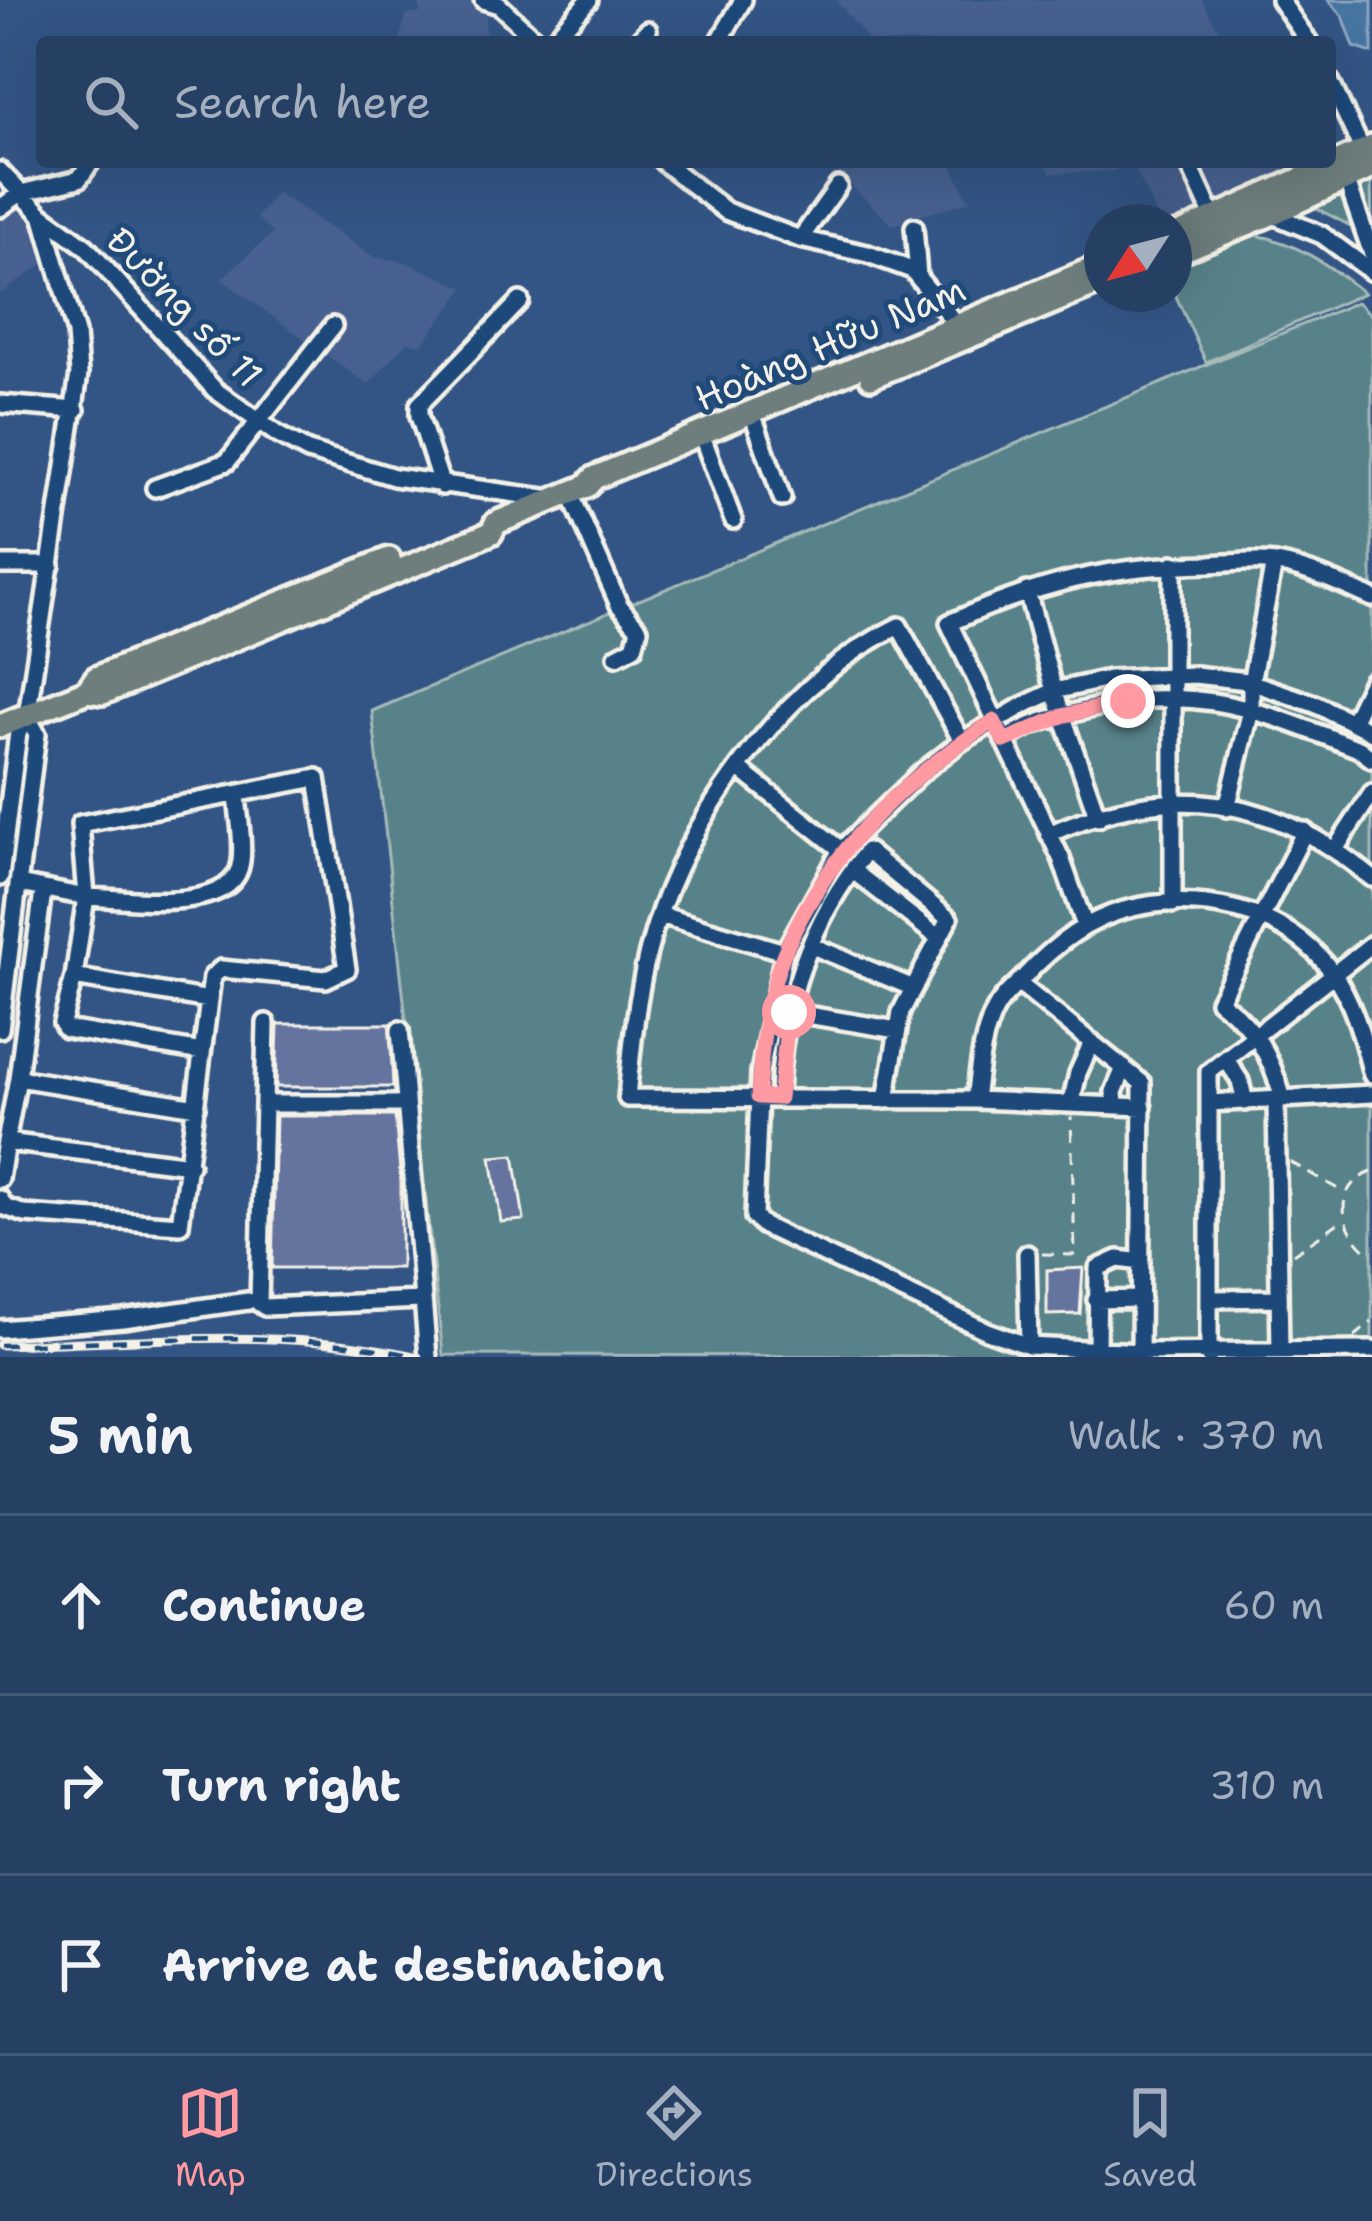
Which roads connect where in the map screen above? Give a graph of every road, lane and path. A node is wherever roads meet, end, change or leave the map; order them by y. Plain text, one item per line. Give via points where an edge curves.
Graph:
1 (483, 0) edge
2 (589, 0) edge
3 (743, 0) edge
4 (1280, 0) edge
5 (532, 36) edge
6 (556, 36) edge
7 (722, 36) edge
8 (1305, 36) edge
9 (1336, 93) edge
10 (1370, 161) edge
11 (87, 168) edge
12 (673, 168) edge
13 (1191, 168) edge
14 (0, 171) edge
15 (1343, 171) junction
16 (838, 186) dead end
17 (21, 193) junction
18 (0, 208) edge
19 (1271, 214) junction
20 (42, 215) junction
21 (1214, 219) junction
22 (914, 227) dead end
23 (1192, 228) edge
24 (800, 239) junction
25 (1192, 247) edge
26 (1372, 254) edge
27 (1372, 272) edge
28 (1084, 274) edge
29 (918, 276) junction
30 (1084, 288) edge
31 (520, 301) dead end
32 (333, 326) dead end
33 (960, 332) junction
34 (0, 404) edge
35 (76, 410) junction
36 (256, 421) junction
37 (757, 424) junction
38 (705, 445) junction
39 (442, 485) junction
40 (155, 488) dead end
41 (489, 490) junction
42 (570, 493) junction
43 (782, 498) dead end
44 (733, 520) dead end
45 (496, 523) junction
46 (1274, 563) junction
47 (1173, 564) junction
48 (0, 565) edge
49 (51, 565) junction
50 (1027, 591) junction
51 (1372, 598) edge
52 (617, 656) dead end
53 (1172, 676) junction
54 (1372, 680) edge
55 (1252, 683) junction
56 (1054, 691) junction
57 (1174, 697) junction
58 (1251, 710) junction
59 (27, 716) junction
60 (1062, 716) junction
61 (994, 721) junction
62 (1352, 722) junction
63 (0, 726) edge
64 (1372, 732) edge
65 (1004, 741) junction
66 (962, 742) junction
67 (1372, 759) edge
68 (738, 768) junction
69 (1372, 793) edge
70 (237, 794) junction
71 (1173, 802) junction
72 (1227, 808) junction
73 (1097, 818) junction
74 (1305, 832) junction
75 (1049, 834) junction
76 (1336, 848) junction
77 (841, 850) junction
78 (852, 870) junction
79 (0, 877) edge
80 (1372, 878) edge
81 (19, 884) junction
82 (43, 891) junction
83 (86, 897) junction
84 (1173, 904) junction
85 (659, 915) junction
86 (1261, 917) junction
87 (1085, 926) junction
88 (939, 938) junction
89 (1372, 944) edge
90 (810, 945) junction
91 (784, 952) junction
92 (1334, 974) junction
93 (74, 977) junction
94 (1018, 983) junction
95 (911, 987) junction
96 (209, 1000) junction
97 (789, 1012) junction
98 (266, 1023) dead end
99 (0, 1029) edge
100 (400, 1030) dead end
101 (898, 1030) junction
102 (1367, 1034) edge
103 (1256, 1036) junction
104 (1092, 1042) junction
105 (202, 1052) junction
106 (1226, 1059) junction
107 (1124, 1068) junction
108 (1372, 1075) edge
109 (18, 1078) junction
110 (1372, 1094) edge
111 (758, 1097) junction
112 (779, 1098) junction
113 (886, 1100) junction
114 (975, 1100) junction
115 (1279, 1100) junction
116 (1245, 1102) junction
117 (1209, 1103) junction
118 (266, 1104) junction
119 (1071, 1104) junction
120 (406, 1105) junction
121 (1115, 1106) junction
122 (1143, 1106) junction
123 (196, 1107) junction
124 (6, 1142) junction
125 (1276, 1154) junction
126 (190, 1165) junction
127 (1372, 1172) edge
128 (0, 1179) edge
129 (1346, 1194) junction
130 (0, 1199) edge
131 (1344, 1219) junction
132 (1027, 1254) joint
133 (1372, 1255) edge
134 (1141, 1262) junction
135 (1277, 1265) junction
136 (1277, 1298) junction
137 (1141, 1299) junction
138 (1210, 1299) junction
139 (421, 1300) junction
140 (1096, 1300) junction
141 (248, 1301) dead end
142 (0, 1330) edge
143 (1029, 1346) junction
144 (1096, 1350) junction
145 (1280, 1350) junction
146 (1372, 1350) edge
147 (1141, 1354) edge
148 (1172, 1354) edge
149 (1209, 1354) edge
150 (428, 1357) edge

1 - 5 street via 499,4
2 - 6 street
3 - 7 street
4 - 8 street
9 - 10 street
10 - 15 main road
11 - 17 street via 79,179
12 - 24 street via 726,212
13 - 21 street
14 - 17 street, Đường số 11
15 - 19 main road
15 - 21 main road
15 - 26 street
16 - 24 street
17 - 18 street
17 - 20 street, Đường số 11
19 - 25 main road
19 - 27 street via 1322,236
20 - 35 street via 76,333
20 - 36 street, Đường số 11 via 86,247 215,390
21 - 23 main road
22 - 29 street
24 - 29 street via 868,254
28 - 33 main road, Hoàng Hữu Nam
29 - 33 street
30 - 33 main road, Hoàng Hữu Nam
31 - 39 street via 419,405
32 - 36 street
33 - 37 main road, Hoàng Hữu Nam
33 - 42 main road, Hoàng Hữu Nam
34 - 35 street
35 - 49 street
36 - 39 street, Đường số 11 via 308,452
36 - 40 street via 227,461
37 - 38 main road, Hoàng Hữu Nam
37 - 43 street
38 - 42 main road, Hoàng Hữu Nam
38 - 44 street
39 - 41 street, Đường số 11
41 - 42 street, Đường số 11
41 - 45 street
42 - 45 main road, Hoàng Hữu Nam
42 - 52 street via 619,605 639,629 634,647
45 - 59 main road, Hoàng Hữu Nam via 491,533 103,693 87,691
46 - 47 street
46 - 51 street
46 - 55 street
47 - 50 street
47 - 53 street
48 - 49 street
49 - 59 street
50 - 56 street
50 - 61 street via 949,623
53 - 55 street
53 - 56 street
53 - 57 street
54 - 62 street
55 - 58 street
55 - 62 street
56 - 60 street
56 - 61 street
57 - 58 street
57 - 60 street
57 - 71 street
58 - 67 street
58 - 72 street
59 - 63 main road, Hoàng Hữu Nam
59 - 79 street via 18,733
59 - 81 street via 37,734
60 - 65 street
60 - 73 street
61 - 65 street
61 - 66 street
62 - 64 street
65 - 75 street
66 - 68 street via 899,626 809,690
66 - 77 street
68 - 77 street
68 - 85 street
69 - 76 street
70 - 83 street via 80,824
70 - 83 street via 241,862 219,892 194,900
70 - 96 street via 316,778 347,969 326,979 221,969
71 - 72 street
71 - 73 street
71 - 84 street
72 - 74 street
73 - 75 street
74 - 76 street
74 - 86 street
75 - 87 street
76 - 80 street
77 - 91 street
78 - 88 street
78 - 88 street via 867,851 950,919
78 - 90 street
81 - 82 street
81 - 99 street
82 - 83 street
82 - 109 street
83 - 93 street
84 - 86 street
84 - 87 street via 1121,910
85 - 91 street
85 - 111 street via 641,982 627,1098
86 - 92 street
86 - 103 street via 1219,1001
87 - 94 street
88 - 95 street
89 - 92 street
90 - 95 street
90 - 97 street
91 - 111 street
92 - 102 street
92 - 103 street
93 - 96 street
93 - 105 street via 66,1029
94 - 104 street
94 - 114 street via 993,1013
95 - 101 street
96 - 105 street
97 - 101 street
97 - 112 street
98 - 118 street
100 - 120 street
101 - 113 street
102 - 108 street
103 - 106 street
103 - 115 street
104 - 107 street
104 - 119 street
105 - 123 street
106 - 116 street
106 - 117 street via 1209,1072
107 - 121 street
107 - 122 street via 1142,1083
109 - 123 street
109 - 124 street
110 - 115 street
111 - 112 street
111 - 143 street via 754,1217
112 - 113 street
113 - 114 street
114 - 119 street
115 - 116 street
115 - 125 street
116 - 117 street
117 - 138 street
118 - 120 street
118 - 139 street via 260,1303
119 - 121 street
119 - 132 path via 1075,1255
120 - 139 street
121 - 122 street
122 - 134 street
123 - 126 street
124 - 126 street
124 - 128 street
125 - 129 path
125 - 135 street
126 - 130 street via 180,1225 25,1214
127 - 129 path
129 - 131 path
131 - 133 path via 1351,1238
131 - 135 path
132 - 143 street
134 - 137 street
134 - 140 street via 1118,1259 1098,1268
135 - 136 street
136 - 138 street
136 - 145 street
137 - 140 street
137 - 147 street
138 - 149 street
139 - 150 street
140 - 144 street
141 - 142 street
143 - 144 street
144 - 147 street
145 - 146 street
145 - 149 street
147 - 148 street
148 - 149 street

